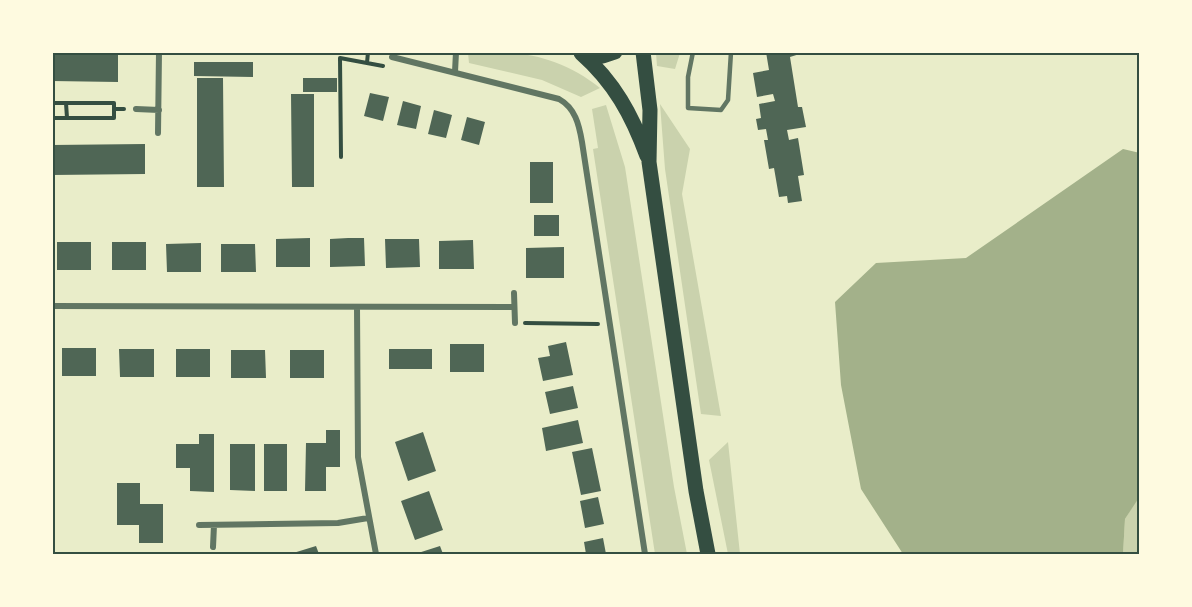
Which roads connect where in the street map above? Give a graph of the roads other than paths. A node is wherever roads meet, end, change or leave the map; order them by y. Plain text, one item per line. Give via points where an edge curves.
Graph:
1 (159, 52) edge
2 (456, 52) edge
3 (615, 52) edge
4 (643, 52) edge
5 (693, 52) edge
6 (731, 52) edge
7 (580, 53) edge
8 (392, 57) road end
9 (455, 72) junction
10 (136, 109) road end
11 (159, 110) junction
12 (158, 133) dead end
13 (649, 162) junction
14 (514, 293) dead end
15 (52, 306) edge
16 (357, 306) junction
17 (514, 307) junction
18 (515, 323) road end
19 (368, 518) junction
20 (199, 525) dead end
21 (214, 525) junction
22 (213, 547) dead end
23 (376, 555) edge
24 (645, 555) edge
25 (708, 555) edge

1 - 11 street
2 - 9 street
3 - 7 main road via 595,56
4 - 13 main road via 650,110
5 - 6 lane via 688,108 721,110 728,100
7 - 13 main road via 605,76 622,100
8 - 9 street
9 - 24 street via 559,99 573,111 580,130
10 - 11 street
11 - 12 street
13 - 25 main road
14 - 17 street
15 - 16 street
16 - 17 street
16 - 19 street via 358,457
17 - 18 street
19 - 21 street via 339,523
19 - 23 street
20 - 21 street
21 - 22 street

